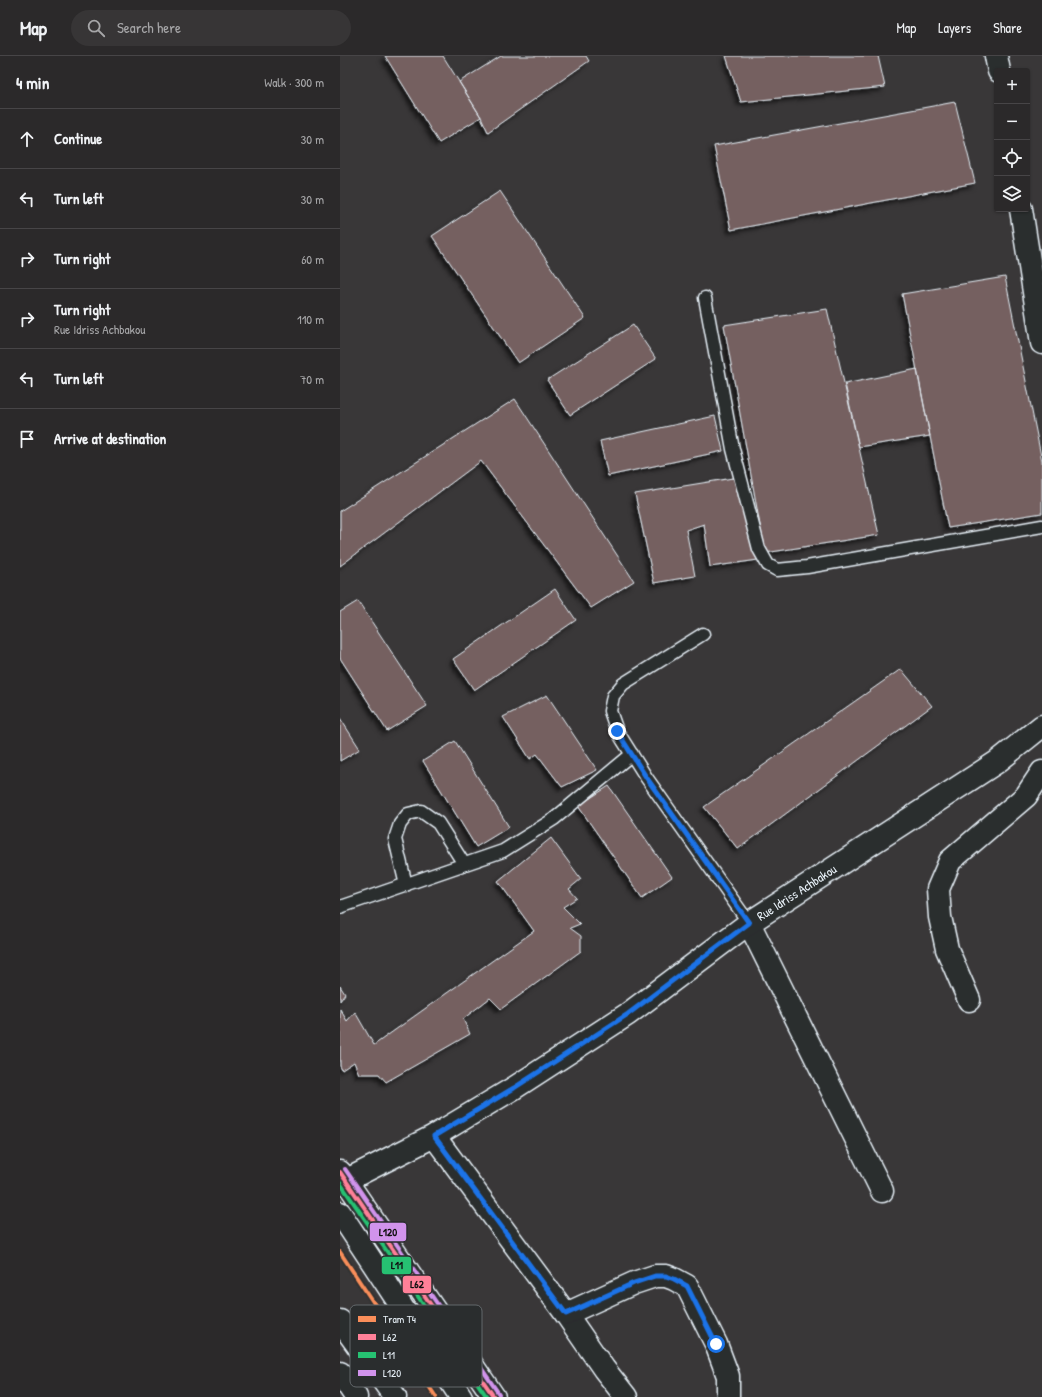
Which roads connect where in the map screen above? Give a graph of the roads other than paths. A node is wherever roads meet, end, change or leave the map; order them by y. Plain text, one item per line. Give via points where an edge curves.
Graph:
1 (996, 56) edge
2 (998, 68) edge
3 (1021, 212) edge
4 (705, 298) dead end
5 (1042, 343) edge
6 (1042, 526) edge
7 (703, 634) dead end
8 (1042, 726) edge
9 (632, 754) junction
10 (1042, 772) edge
11 (464, 864) junction
12 (406, 885) junction
13 (340, 907) edge
14 (749, 923) junction
15 (969, 1000) dead end
16 (434, 1136) junction
17 (343, 1176) edge
18 (882, 1191) dead end
19 (340, 1214) edge
20 (400, 1305) edge
21 (431, 1305) edge
22 (566, 1314) junction
23 (340, 1321) edge
24 (350, 1335) edge
25 (340, 1373) edge
26 (482, 1379) edge
27 (387, 1387) edge
28 (454, 1387) edge
29 (356, 1397) edge
30 (394, 1397) edge
31 (461, 1397) edge
32 (494, 1397) edge
33 (626, 1397) edge
34 (728, 1397) edge

1 - 2 main road
3 - 5 main road
4 - 6 lane via 733,449 759,549 768,565 777,570 807,567
7 - 9 lane via 623,684 612,696 610,711 617,731
8 - 14 main road, Rue Idriss Achbakou via 997,762
9 - 11 lane via 554,818 502,851
9 - 14 lane
10 - 15 main road via 1026,796 950,861 938,889 946,949
11 - 12 lane
11 - 12 lane via 438,823 421,811 408,814 400,824 395,839
12 - 13 lane
14 - 16 main road, Rue Idriss Achbakou via 628,1014
14 - 18 main road
16 - 17 main road, Rue Idriss Achbakou
16 - 22 main road
17 - 21 main road
19 - 20 main road
22 - 33 main road
22 - 34 main road via 655,1276 674,1279 687,1286 716,1344 728,1376
23 - 24 main road
25 - 29 main road
26 - 32 main road
27 - 30 main road
28 - 31 main road

